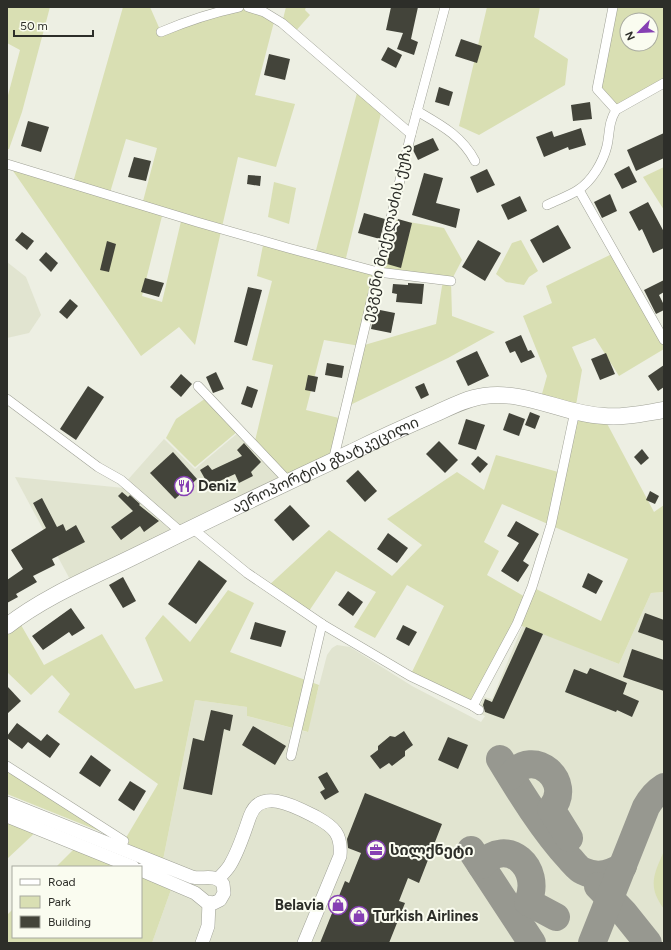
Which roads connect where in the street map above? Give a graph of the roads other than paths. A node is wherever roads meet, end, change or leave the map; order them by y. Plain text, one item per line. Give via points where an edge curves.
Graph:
1 (239, 7) edge
2 (248, 7) edge
3 (445, 7) edge
4 (613, 7) edge
5 (161, 32) dead end
6 (664, 83) edge
7 (616, 110) junction
8 (417, 111) junction
9 (411, 134) junction
10 (474, 161) dead end
11 (7, 164) edge
12 (578, 190) junction
13 (547, 204) dead end
14 (378, 272) junction
15 (451, 281) dead end
16 (664, 340) edge
17 (198, 386) dead end
18 (7, 399) edge
19 (664, 410) edge
20 (575, 411) junction
21 (333, 461) junction
22 (289, 482) junction
23 (187, 531) junction
24 (322, 624) junction
25 (7, 626) edge
26 (291, 756) dead end
27 (7, 766) edge
28 (7, 803) edge
29 (7, 816) edge
30 (124, 842) dead end
31 (131, 866) edge
32 (142, 870) edge
33 (205, 879) junction
34 (218, 879) junction
35 (205, 899) junction
36 (202, 943) edge
37 (304, 943) edge

1 - 5 street via 190,20
2 - 9 street via 264,12 282,23
3 - 8 street, ევგენი მიქელაძის ქუჩა
4 - 7 street via 597,89
6 - 7 street
7 - 12 street via 611,118 607,148 599,166 590,181
8 - 9 street, ევგენი მიქელაძის ქუჩა
8 - 10 street via 460,140
9 - 14 street, ევგენი მიქელაძის ქუჩა
11 - 14 street via 242,235
12 - 13 street
12 - 16 street
14 - 15 street
14 - 21 street, ევგენი მიქელაძის ქუჩა
17 - 22 street
18 - 23 street via 98,467 121,480
19 - 20 highway, აეროპორტის გზატკეცილი via 603,416
20 - 21 highway, აეროპორტის გზატკეცილი via 512,395 484,396 461,403
20 - 24 street via 551,525 532,587 476,708 410,676
21 - 22 highway, აეროპორტის გზატკეცილი
22 - 23 highway, აეროპორტის გზატკეცილი
23 - 24 street
23 - 25 highway, აეროპორტის გზატკეცილი via 49,599
24 - 26 street
27 - 30 street
28 - 33 street via 192,877
29 - 31 street
32 - 35 street
33 - 34 street
33 - 35 street via 199,888
34 - 35 street via 223,884 224,893 220,900
34 - 37 street via 230,866 254,808 262,803 280,801 329,824 340,841 340,856
35 - 36 street via 208,926

